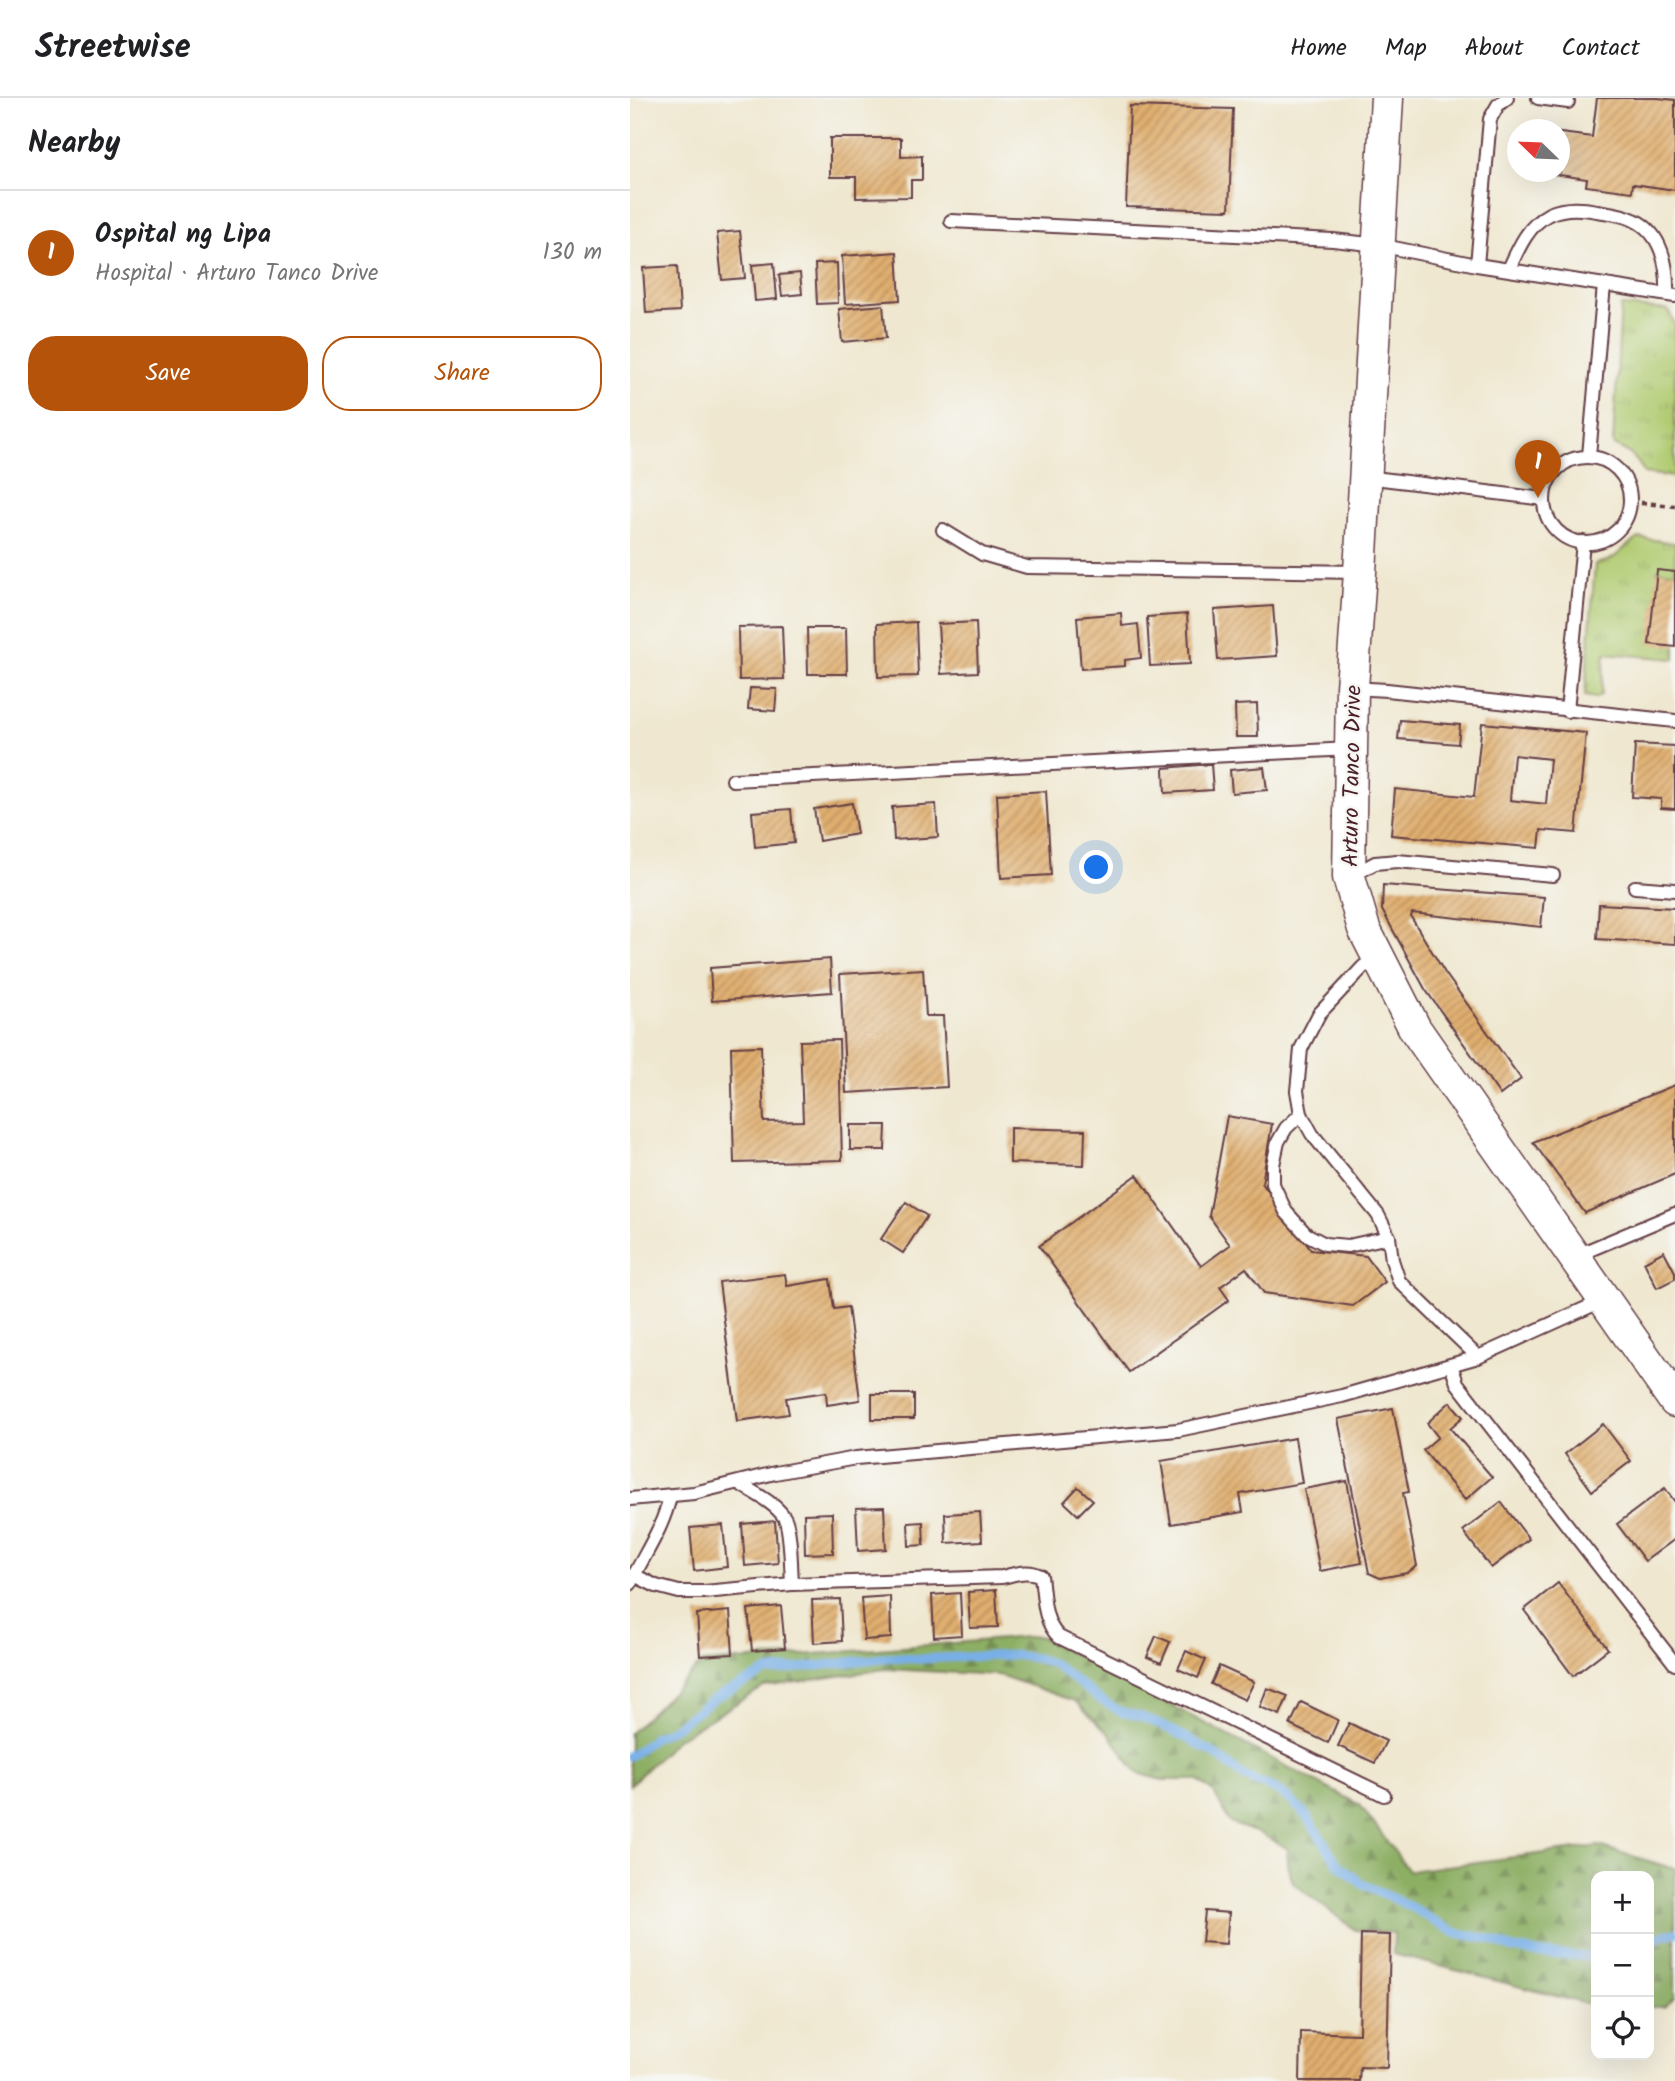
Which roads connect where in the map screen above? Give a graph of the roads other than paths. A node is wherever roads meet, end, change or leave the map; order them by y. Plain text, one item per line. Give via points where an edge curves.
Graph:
1 (1387, 98) edge
2 (1507, 98) edge
3 (1538, 98) edge
4 (1568, 102) dead end
5 (951, 221) dead end
6 (1379, 244) junction
7 (1477, 264) junction
8 (1509, 270) junction
9 (1604, 285) junction
10 (1671, 295) edge
11 (1590, 456) junction
12 (1365, 477) junction
13 (1544, 499) junction
14 (943, 530) dead end
15 (1583, 542) junction
16 (1360, 572) junction
17 (1352, 688) junction
18 (1567, 710) junction
19 (1675, 721) edge
20 (1350, 749) junction
21 (733, 780) dead end
22 (1553, 875) dead end
23 (1349, 877) junction
24 (1635, 887) dead end
25 (1675, 890) edge
26 (1377, 956) junction
27 (1301, 1114) junction
28 (1675, 1214) edge
29 (1389, 1237) junction
30 (1575, 1256) junction
31 (1605, 1300) junction
32 (1478, 1357) junction
33 (1451, 1365) junction
34 (1675, 1401) edge
35 (739, 1483) junction
36 (670, 1496) junction
37 (630, 1499) edge
38 (632, 1579) edge
39 (792, 1584) junction
40 (1675, 1664) edge
41 (1384, 1796) dead end

1 - 6 street, Arturo Tanco Drive
2 - 7 lane via 1490,119
3 - 4 lane
5 - 6 lane
6 - 7 lane
6 - 12 street, Arturo Tanco Drive
7 - 8 lane
8 - 9 lane
8 - 10 lane via 1533,226 1549,214 1584,208 1627,217 1647,229 1662,248
9 - 10 lane
9 - 11 lane
11 - 13 lane via 1566,462 1548,480
11 - 15 lane via 1613,465 1628,484 1631,502 1618,531 1596,544
12 - 13 lane
12 - 16 street, Arturo Tanco Drive
13 - 15 lane via 1552,527 1572,542
14 - 16 lane via 982,554 1027,567
15 - 18 lane
16 - 17 street, Arturo Tanco Drive
17 - 18 lane
17 - 20 street, Arturo Tanco Drive
18 - 19 lane
20 - 21 lane
20 - 23 street, Arturo Tanco Drive
22 - 23 lane via 1397,860 1375,863
23 - 26 street, Arturo Tanco Drive
24 - 25 lane
26 - 27 lane via 1319,1014 1301,1049 1297,1091
26 - 30 street, Arturo Tanco Drive via 1415,1029
27 - 29 lane via 1378,1215
27 - 29 lane via 1278,1142 1273,1165 1273,1184 1286,1212 1306,1234 1325,1244 1348,1246
28 - 30 lane
29 - 32 lane via 1399,1281
30 - 31 street, Arturo Tanco Drive
31 - 32 lane
31 - 34 street, Arturo Tanco Drive
32 - 33 lane
33 - 35 lane via 1342,1396 1178,1430 856,1458
33 - 40 lane via 1457,1383
35 - 36 lane
35 - 39 lane via 785,1518
36 - 37 lane
36 - 38 lane via 656,1537
38 - 39 lane via 679,1592
39 - 41 lane via 1034,1572 1041,1576 1048,1623 1059,1637

